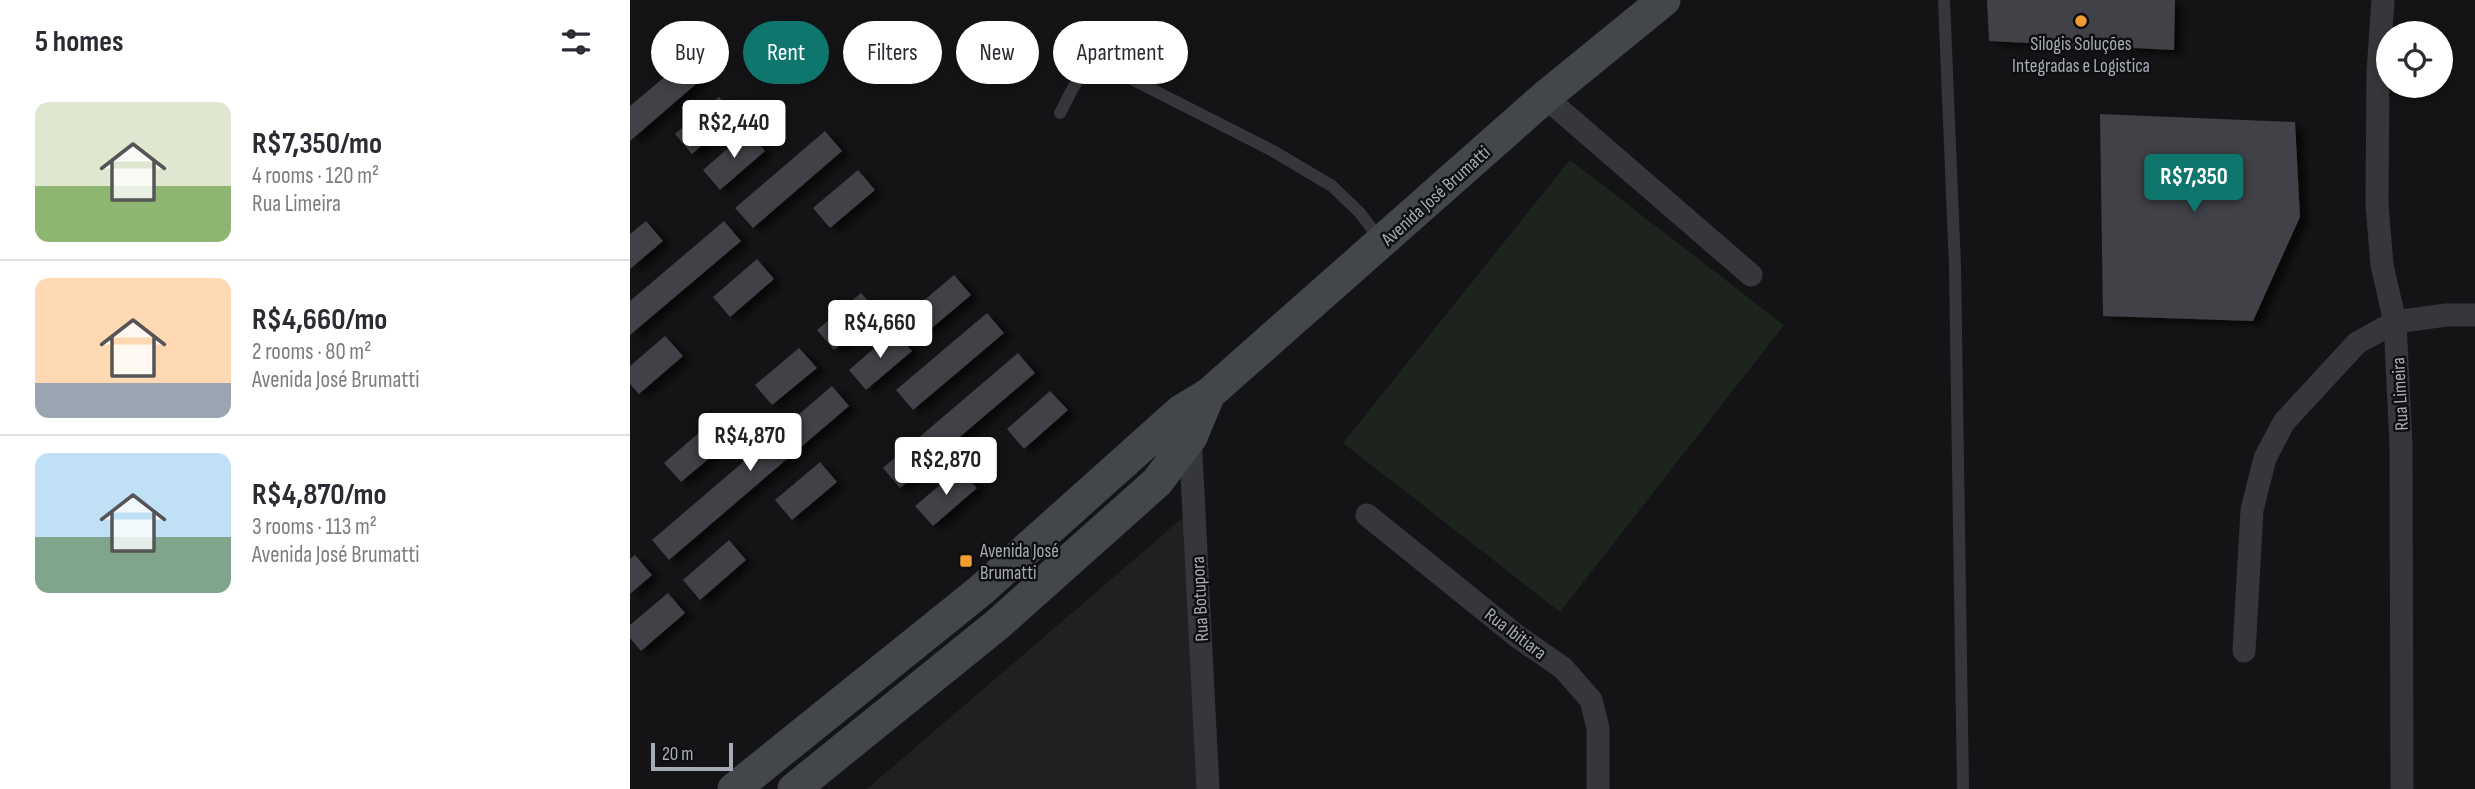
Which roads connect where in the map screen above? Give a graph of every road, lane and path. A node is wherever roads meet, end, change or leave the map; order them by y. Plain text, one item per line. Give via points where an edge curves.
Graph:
1 (1664, 0) edge
2 (1944, 0) edge
3 (2384, 0) edge
4 (1545, 97) junction
5 (1060, 113) dead end
6 (1382, 242) junction
7 (1751, 275) dead end
8 (2475, 315) edge
9 (2395, 322) junction
10 (1186, 424) junction
11 (1367, 515) dead end
12 (2244, 652) dead end
13 (734, 789) edge
14 (794, 789) edge
15 (1208, 789) edge
16 (1598, 789) edge
17 (1963, 789) edge
18 (2402, 789) edge

1 - 4 main road, Avenida José Brumatti
2 - 17 lane via 1955,266
3 - 9 street, Rua Limeira via 2378,72 2377,205 2382,265
4 - 6 main road, Avenida José Brumatti
4 - 7 street
5 - 6 lane via 1084,71 1104,65 1332,186
6 - 10 main road, Avenida José Brumatti via 1209,394
8 - 9 street
9 - 12 street via 2357,343 2319,382 2284,422 2265,458 2252,510
9 - 18 street, Rua Limeira via 2401,445
10 - 13 main road, Avenida José Brumatti
10 - 14 main road, Avenida José Brumatti via 1157,482 998,624
10 - 15 street, Rua Botupora
11 - 16 street, Rua Ibitiara via 1563,668 1591,701 1598,728

